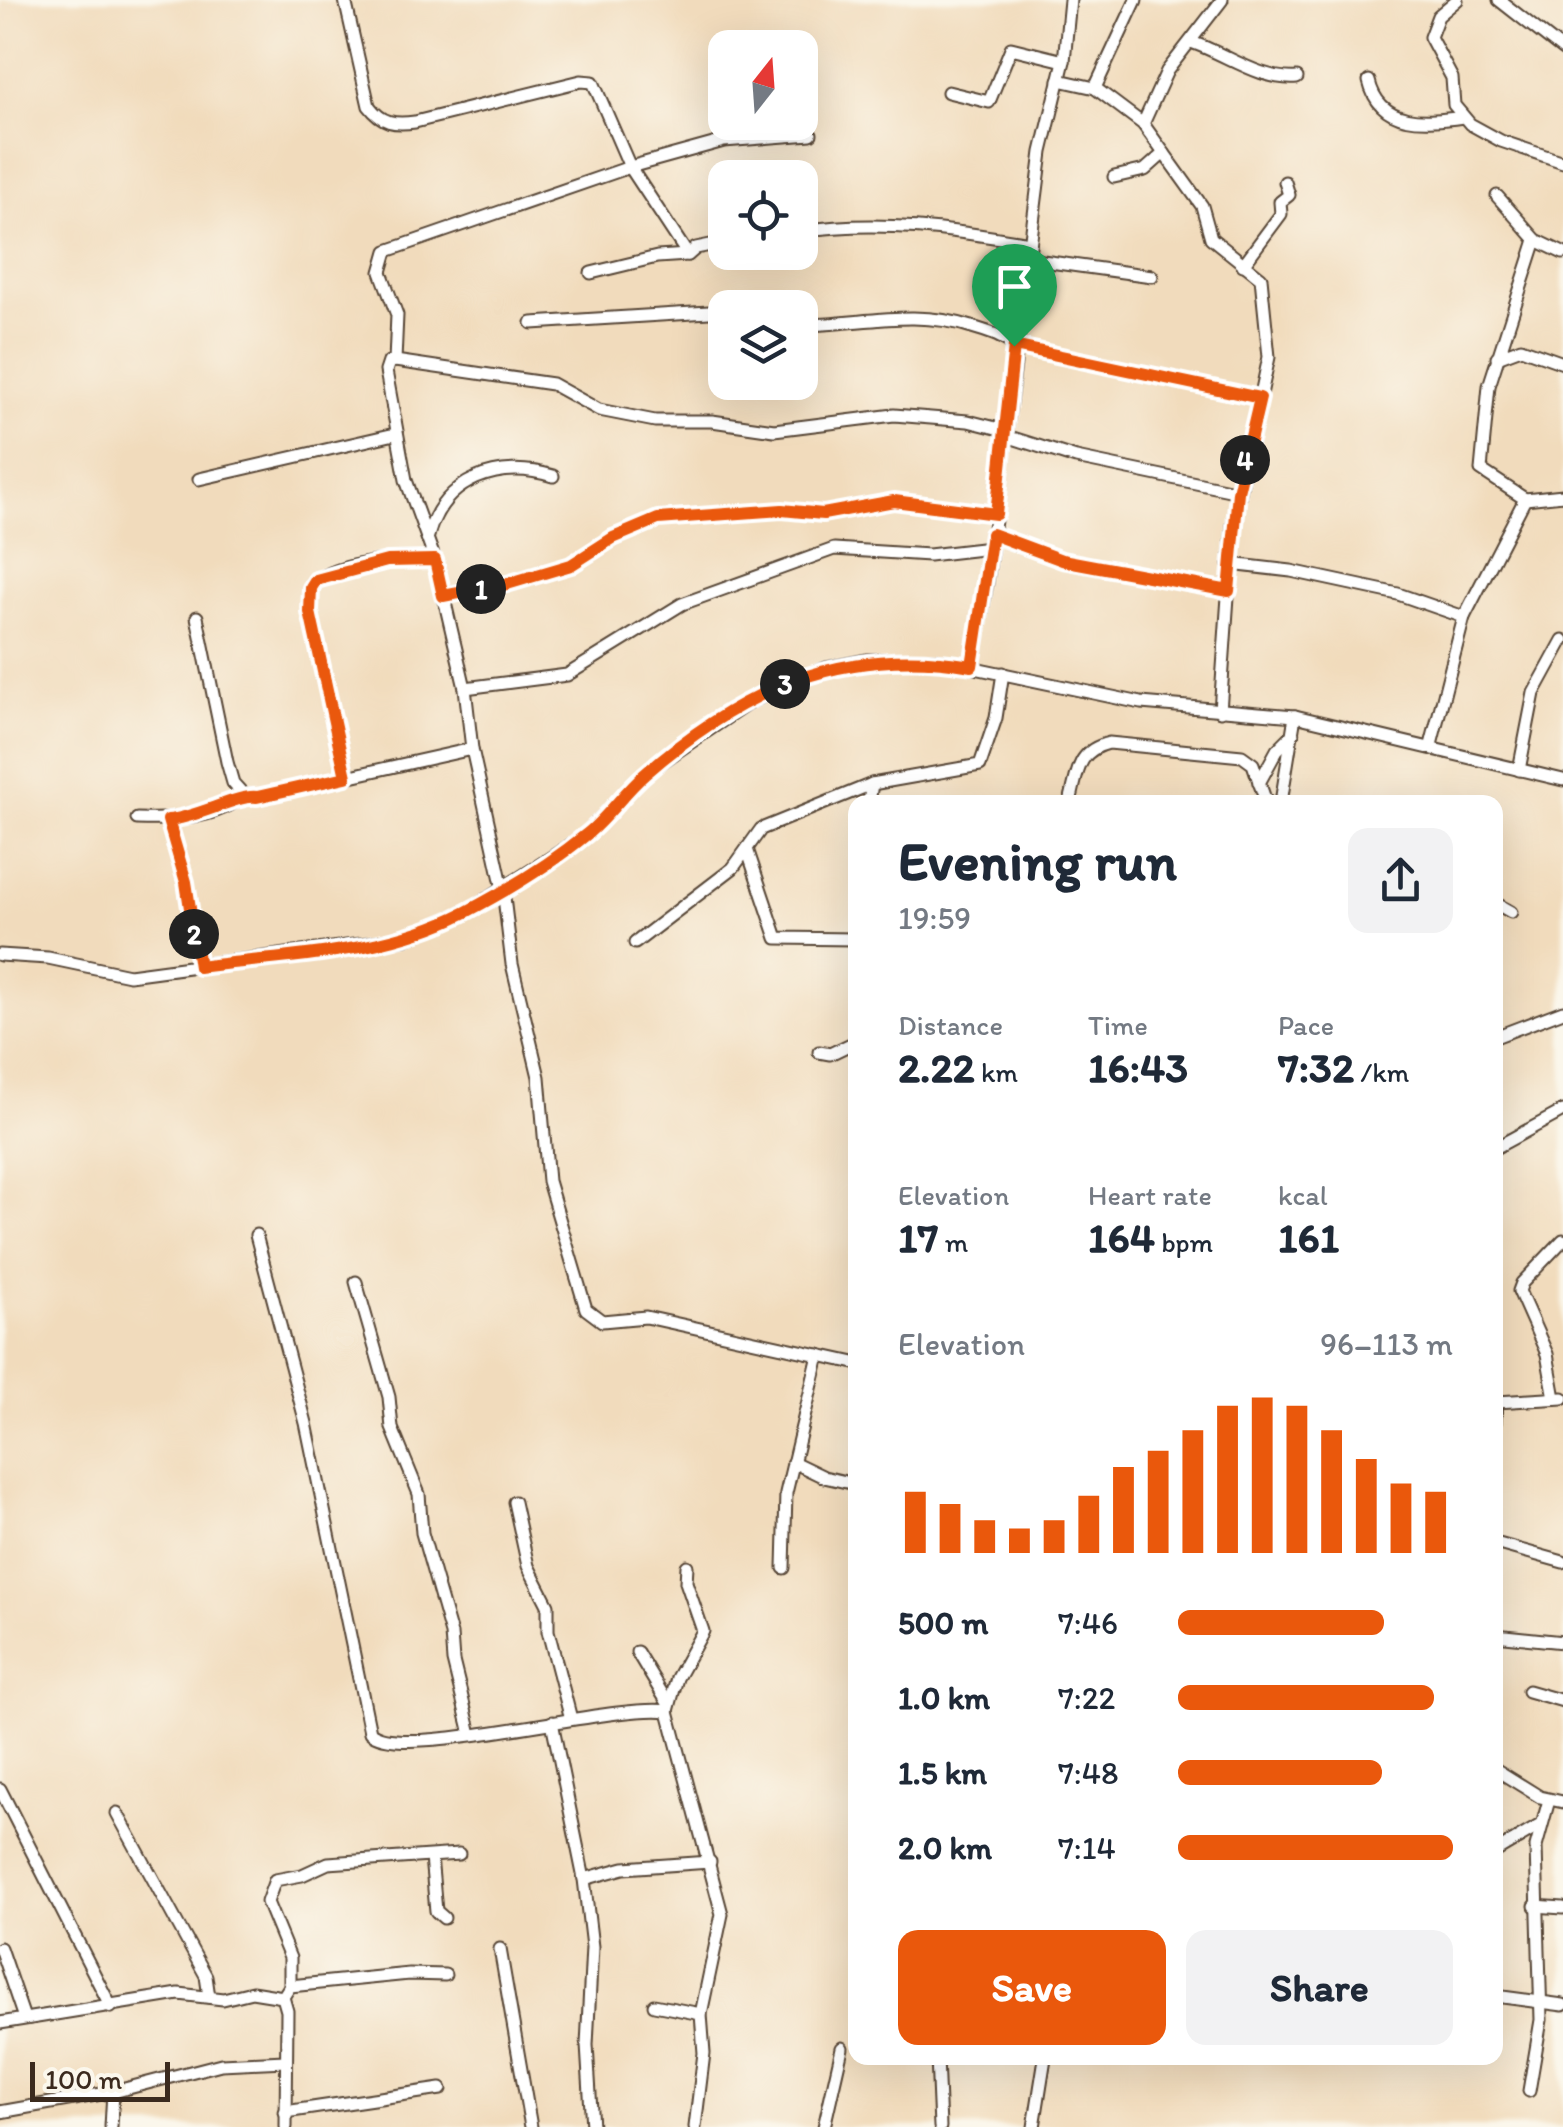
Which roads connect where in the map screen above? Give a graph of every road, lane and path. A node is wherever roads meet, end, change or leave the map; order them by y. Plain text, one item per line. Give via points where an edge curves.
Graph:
1 (346, 0) edge
2 (1070, 0) edge
3 (1136, 0) edge
4 (1222, 0) edge
5 (1457, 0) edge
6 (1499, 0) edge
7 (1190, 42) junction
8 (1563, 50) edge
9 (1064, 61) junction
10 (1297, 78) dead end
11 (1058, 80) junction
12 (1369, 82) dead end
13 (1095, 88) junction
14 (948, 92) dead end
15 (1463, 117) junction
16 (1142, 124) junction
17 (715, 140) edge
18 (1164, 152) junction
19 (1563, 162) edge
20 (630, 168) junction
21 (1114, 178) dead end
22 (1286, 182) dead end
23 (1496, 196) dead end
24 (818, 229) edge
25 (1536, 240) junction
26 (1030, 243) junction
27 (708, 246) edge
28 (1563, 253) edge
29 (688, 255) junction
30 (1028, 259) junction
31 (1244, 265) junction
32 (591, 273) dead end
33 (1152, 276) dead end
34 (708, 312) edge
35 (532, 323) dead end
36 (818, 323) edge
37 (1014, 346) junction
38 (1498, 357) junction
39 (395, 361) junction
40 (1563, 363) edge
41 (1260, 398) junction
42 (1004, 433) junction
43 (394, 434) junction
44 (553, 476) dead end
45 (200, 479) dead end
46 (1238, 492) junction
47 (1563, 495) edge
48 (1525, 499) junction
49 (996, 514) junction
50 (428, 536) junction
51 (991, 541) junction
52 (435, 560) junction
53 (1230, 564) junction
54 (1229, 591) junction
55 (443, 596) junction
56 (197, 617) dead end
57 (1464, 617) junction
58 (1563, 640) edge
59 (1563, 665) edge
60 (972, 666) junction
61 (1003, 672) junction
62 (1543, 674) junction
63 (465, 688) junction
64 (1220, 711) junction
65 (1295, 716) junction
66 (1293, 734) junction
67 (1431, 746) junction
68 (472, 749) junction
69 (1518, 770) junction
70 (346, 777) junction
71 (1563, 780) edge
72 (872, 784) junction
73 (1259, 784) junction
74 (244, 795) junction
75 (870, 795) edge
76 (1072, 795) edge
77 (1263, 795) edge
78 (1282, 795) edge
79 (137, 819) dead end
80 (168, 820) junction
81 (748, 852) junction
82 (503, 889) junction
83 (1503, 908) edge
84 (1511, 912) dead end
85 (848, 938) edge
86 (635, 943) dead end
87 (0, 955) edge
88 (199, 967) junction
89 (1563, 1010) edge
90 (1503, 1034) edge
91 (848, 1045) edge
92 (819, 1052) dead end
93 (1563, 1110) edge
94 (1503, 1144) edge
95 (256, 1235) dead end
96 (1563, 1240) edge
97 (356, 1282) dead end
98 (818, 1355) junction
99 (848, 1361) edge
100 (1559, 1398) edge
101 (1503, 1399) edge
102 (794, 1462) junction
103 (848, 1481) edge
104 (514, 1502) dead end
105 (1503, 1545) edge
106 (1563, 1562) edge
107 (686, 1566) dead end
108 (784, 1568) dead end
109 (1503, 1636) edge
110 (1563, 1642) edge
111 (637, 1652) dead end
112 (1528, 1691) dead end
113 (1563, 1700) edge
114 (669, 1708) junction
115 (571, 1719) junction
116 (552, 1722) junction
117 (470, 1734) junction
118 (1503, 1773) edge
119 (0, 1790) edge
120 (1556, 1801) edge
121 (117, 1813) dead end
122 (1539, 1826) junction
123 (1503, 1847) edge
124 (459, 1854) dead end
125 (431, 1857) junction
126 (710, 1862) junction
127 (584, 1878) junction
128 (1536, 1906) junction
129 (1563, 1908) edge
130 (444, 1918) dead end
131 (0, 1948) edge
132 (500, 1948) dead end
133 (445, 1975) dead end
134 (286, 1992) junction
135 (1503, 1997) edge
136 (209, 1998) junction
137 (1541, 2001) junction
138 (654, 2005) dead end
139 (1563, 2005) edge
140 (111, 2007) junction
141 (701, 2014) junction
142 (24, 2018) junction
143 (0, 2023) edge
144 (842, 2048) dead end
145 (285, 2062) junction
146 (937, 2065) edge
147 (1045, 2065) edge
148 (441, 2089) dead end
149 (1529, 2091) dead end
150 (113, 2092) junction
151 (0, 2112) edge
152 (285, 2112) junction
153 (111, 2127) edge
154 (286, 2127) edge
155 (530, 2127) edge
156 (592, 2127) edge
157 (695, 2127) edge
158 (824, 2127) edge
159 (940, 2127) edge
160 (1036, 2127) edge

1 - 20 street via 368,106 379,120 415,122 588,80
2 - 9 street
3 - 13 street
4 - 7 street
5 - 15 street via 1438,16 1430,36
6 - 8 street
7 - 10 street via 1255,70
7 - 16 street
9 - 11 street
9 - 14 street via 1011,48 990,102
11 - 13 street
11 - 26 street
12 - 15 street via 1379,101 1417,124
13 - 16 street
15 - 19 street via 1483,134
16 - 18 street
17 - 20 street
18 - 21 street via 1145,170
18 - 31 street via 1202,206 1211,238
20 - 29 street
20 - 39 street via 387,251 382,272 397,316
22 - 31 street via 1281,214
23 - 25 street
24 - 26 street via 891,223
25 - 28 street
25 - 38 street
26 - 30 street
27 - 29 street
29 - 32 street
30 - 33 street
30 - 37 street
31 - 41 street via 1261,278 1269,339
34 - 35 street
36 - 37 street via 938,316 1003,336
37 - 41 street
37 - 42 street
38 - 40 street via 1522,348
38 - 48 street via 1481,470
39 - 42 street via 552,384 599,410 655,421 774,430 894,415 968,421
39 - 43 street via 386,371
41 - 46 street
42 - 46 street via 1076,458
42 - 49 street
43 - 45 street
43 - 50 street
44 - 50 street via 497,473 458,485 434,515
46 - 53 street
47 - 48 street
48 - 57 street
49 - 51 street
49 - 55 street via 894,501 823,514 782,510 658,519 571,565
50 - 52 street
51 - 54 street
51 - 60 street
51 - 63 street via 929,555 834,549 682,604 567,675
52 - 55 street
52 - 70 street via 366,565 328,574 311,588 310,612
53 - 54 street
53 - 57 street via 1398,594
54 - 64 street
55 - 63 street
56 - 74 street via 223,747
57 - 67 street
58 - 62 street
59 - 62 street
60 - 61 street
60 - 82 street via 898,657 826,668 788,683 682,746 583,837
61 - 64 street via 1140,703
61 - 72 street via 980,765
62 - 69 street
63 - 68 street
64 - 65 street
65 - 66 street
65 - 67 street
66 - 73 street
66 - 78 street
67 - 69 street
68 - 70 street
68 - 82 street
69 - 71 street
70 - 74 street
72 - 75 street
72 - 81 street via 761,829
73 - 76 street via 1253,764 1242,756 1109,744 1080,759
73 - 77 street
74 - 80 street via 204,814
79 - 80 street
80 - 88 street
81 - 85 street via 777,938
81 - 86 street
82 - 88 street via 406,938
82 - 98 street via 512,964 539,1077 548,1180 586,1308 602,1321 646,1317
83 - 84 street
87 - 88 street via 129,975
89 - 90 street
91 - 92 street
93 - 94 street
95 - 117 street via 306,1422 370,1732 388,1742
96 - 100 street via 1519,1291
97 - 117 street via 392,1428 420,1494 422,1533
98 - 99 street
98 - 102 street
100 - 101 street
102 - 103 street
102 - 108 street
104 - 115 street via 528,1566 548,1605 548,1631
105 - 106 street
107 - 114 street via 703,1631
109 - 110 street
111 - 114 street
112 - 113 street
114 - 115 street
114 - 126 street
115 - 116 street
116 - 117 street
116 - 127 street
118 - 120 street
119 - 140 street
120 - 122 street
121 - 136 street via 206,1976
122 - 123 street
122 - 128 street
124 - 125 street
125 - 130 street via 436,1910
125 - 134 street via 328,1862 275,1880 266,1902 290,1958
126 - 127 street
126 - 141 street via 722,1928
127 - 156 street via 592,1947
128 - 129 street
128 - 137 street
131 - 142 street
132 - 155 street
133 - 134 street
134 - 136 street
134 - 145 street
135 - 137 street
136 - 140 street via 179,1994
137 - 139 street
137 - 149 street
138 - 141 street
140 - 142 street
141 - 157 street via 704,2052
142 - 143 street
144 - 158 street
145 - 150 street via 221,2064
145 - 152 street
146 - 159 street
147 - 160 street
148 - 152 street
150 - 151 street
150 - 153 street
152 - 154 street

